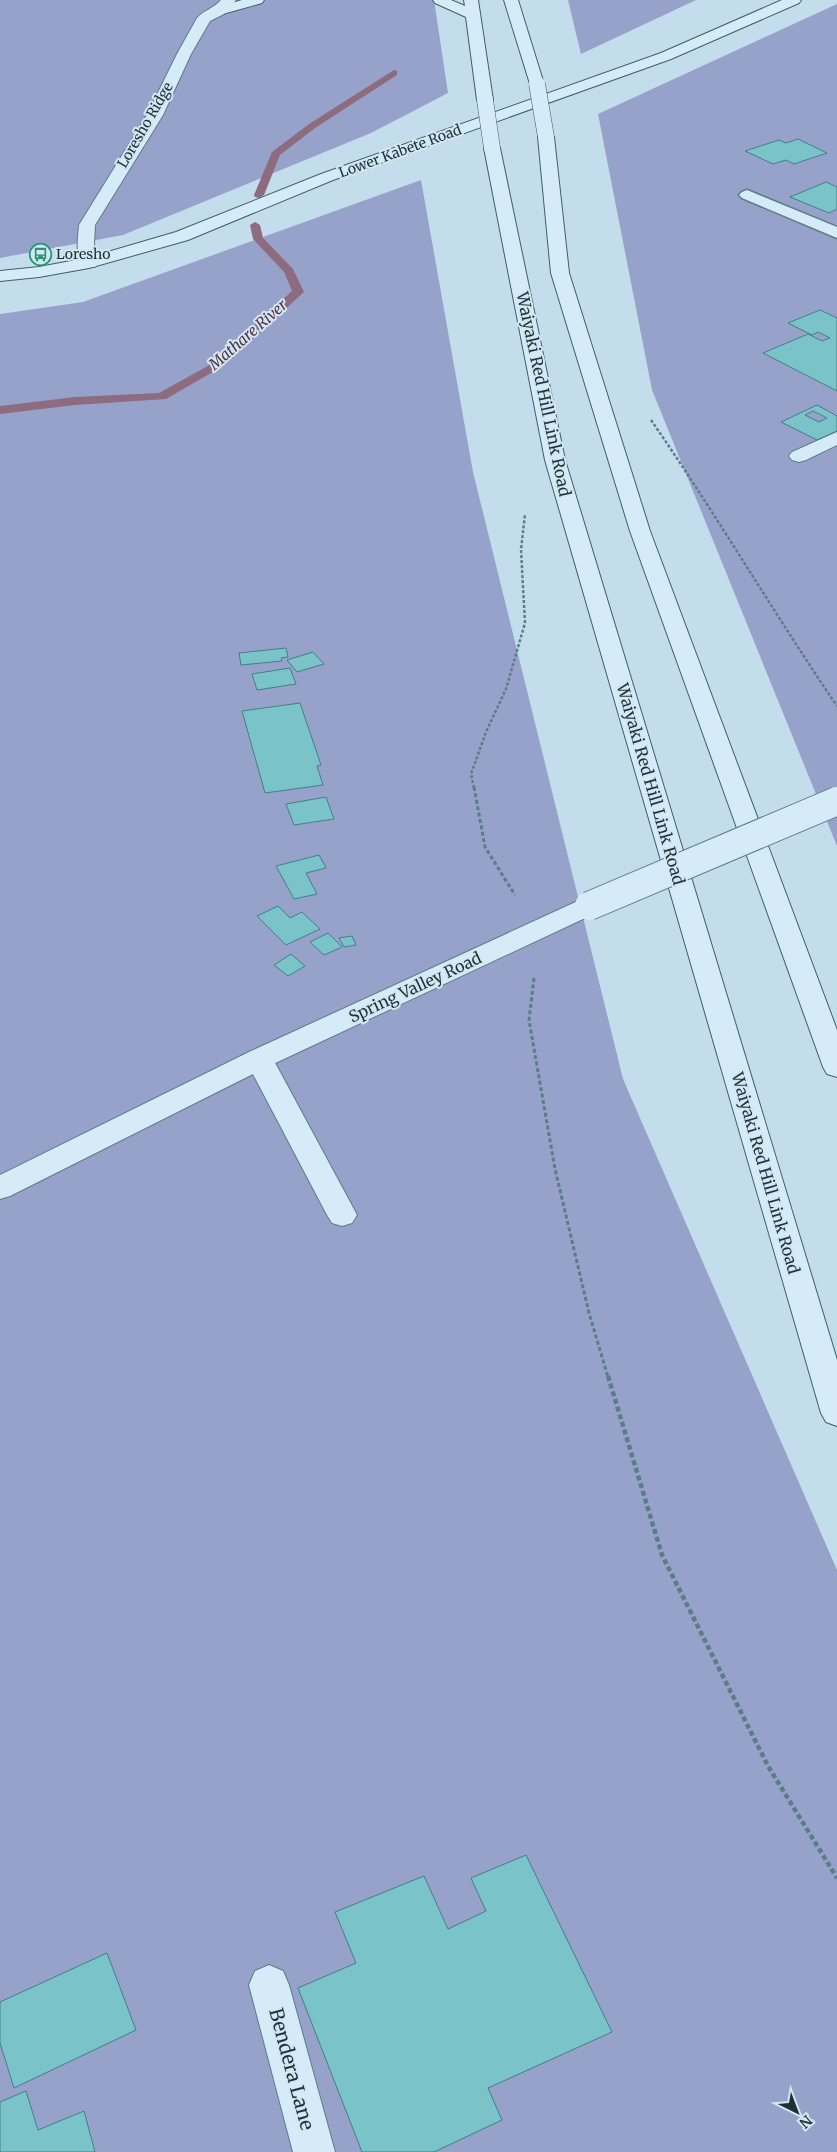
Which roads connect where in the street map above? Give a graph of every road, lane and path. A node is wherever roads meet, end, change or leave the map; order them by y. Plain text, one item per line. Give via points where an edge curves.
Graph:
1 (258, 0) edge
2 (440, 0) edge
3 (470, 0) edge
4 (511, 0) edge
5 (794, 0) edge
6 (224, 6) edge
7 (473, 15) junction
8 (747, 195) dead end
9 (837, 232) edge
10 (89, 263) junction
11 (0, 276) edge
12 (650, 419) dead end
13 (837, 438) edge
14 (799, 456) dead end
15 (555, 460) junction
16 (837, 706) edge
17 (837, 801) edge
18 (539, 929) junction
19 (259, 1059) junction
20 (837, 1066) edge
21 (0, 1188) edge
22 (342, 1215) dead end
23 (837, 1414) edge
24 (837, 1878) edge
25 (269, 1986) dead end
26 (314, 2152) edge

1 - 6 main road
2 - 7 main road
3 - 7 main road
4 - 20 main road, bridge via 538,84 560,273 640,531
5 - 10 main road, Lower Kabete Road via 666,56 328,177 189,234
6 - 10 main road, Loresho Ridge via 204,18 155,114 87,225
7 - 15 main road, Waiyaki Red Hill Link Road, bridge via 492,148
8 - 9 lane
10 - 11 main road, Lower Kabete Road
12 - 16 path via 698,488
13 - 14 main road
15 - 18 path via 527,499 521,550 525,623 506,689 471,774 484,848
15 - 23 main road, Waiyaki Red Hill Link Road
17 - 18 main road, Spring Valley Road, bridge
18 - 19 main road, Spring Valley Road
18 - 24 path via 529,1020 555,1169 589,1313 662,1555 768,1766
19 - 21 main road, Spring Valley Road
19 - 22 main road
25 - 26 main road, Bendera Lane

